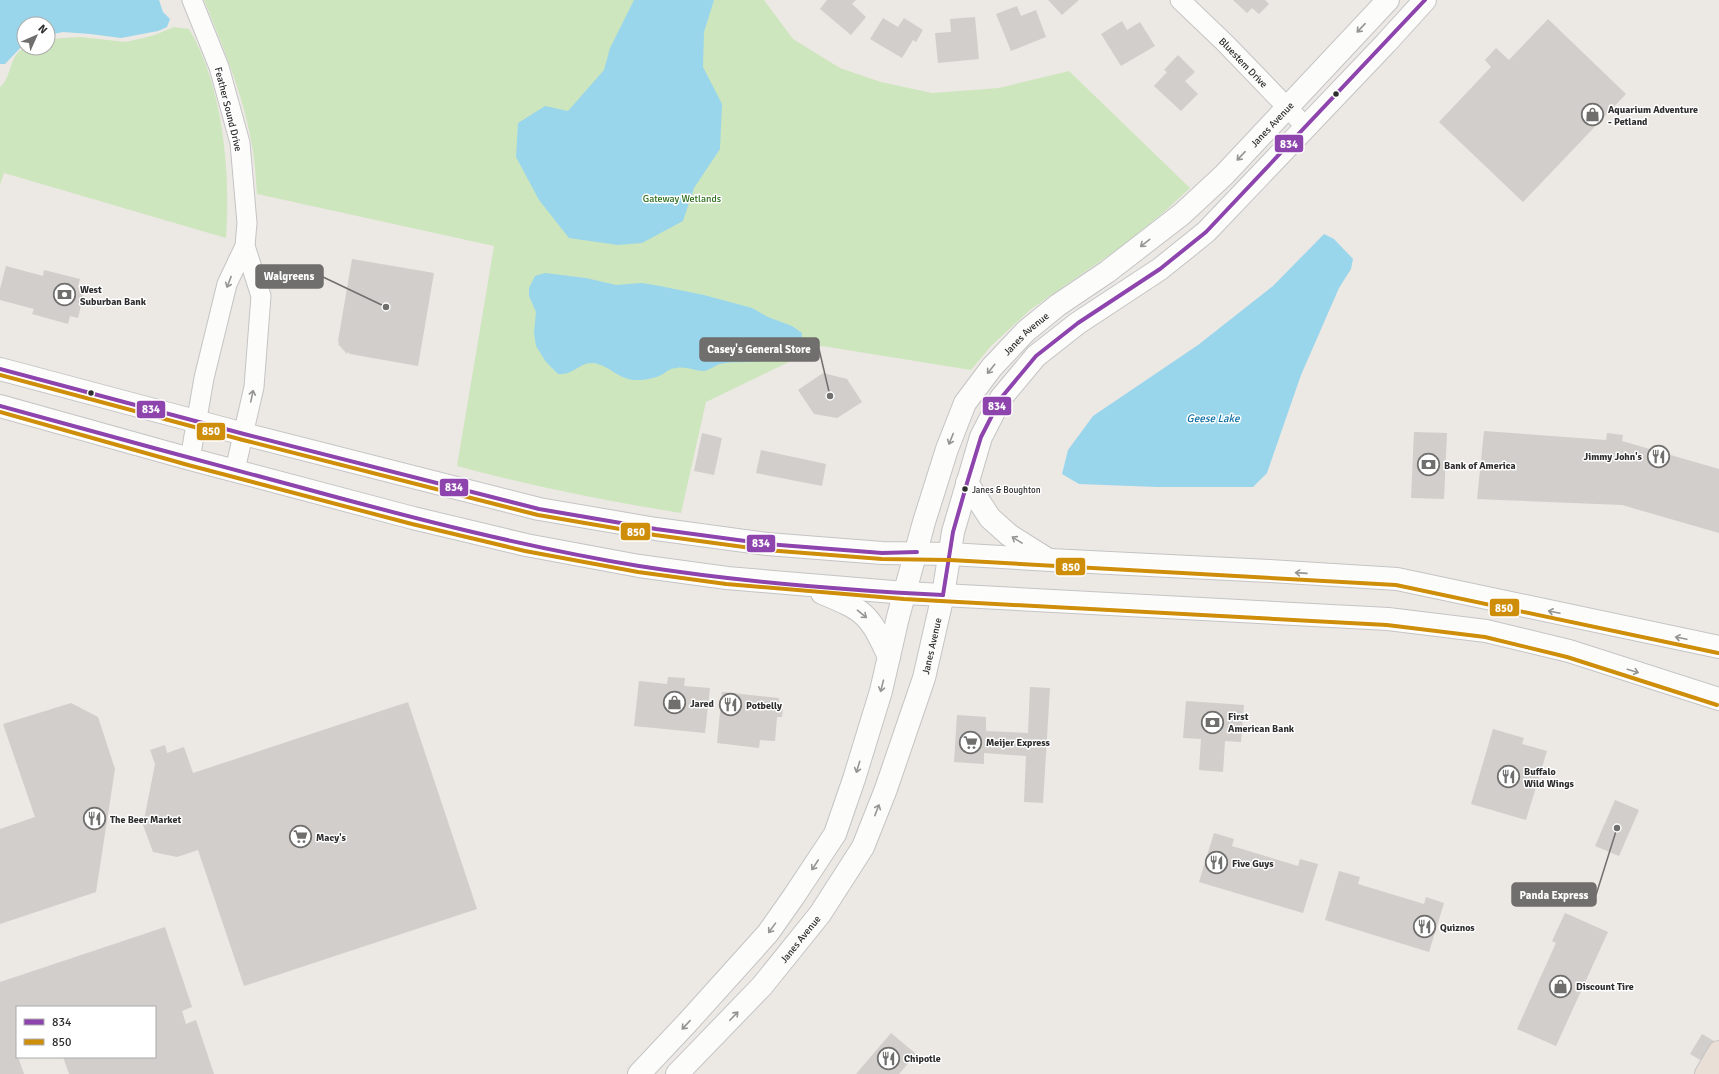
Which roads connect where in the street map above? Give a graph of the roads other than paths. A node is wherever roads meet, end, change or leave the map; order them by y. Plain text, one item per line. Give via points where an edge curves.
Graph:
1 (192, 0) edge
2 (1180, 0) edge
3 (1388, 0) edge
4 (1425, 0) edge
5 (1287, 107) junction
6 (1306, 127) junction
7 (244, 246) junction
8 (0, 369) edge
9 (0, 406) edge
10 (197, 421) junction
11 (244, 434) junction
12 (190, 459) junction
13 (235, 470) junction
14 (967, 483) junction
15 (917, 552) junction
16 (950, 554) junction
17 (1050, 560) junction
18 (802, 585) junction
19 (905, 593) junction
20 (943, 595) junction
21 (1719, 647) edge
22 (889, 657) junction
23 (1719, 699) edge
24 (1719, 1052) edge
25 (639, 1074) edge
26 (677, 1074) edge
27 (1706, 1074) edge

1 - 7 street, Feather Sound Drive via 220,67 240,143 248,223
2 - 5 street, Bluestem Drive
3 -> 5 main road, Janes Avenue
4 - 6 main road, Janes Avenue
5 - 6 street, Bluestem Drive
5 -> 15 main road, Janes Avenue via 1224,175 1182,214 1107,272 1058,305 1026,331 992,367 965,403 947,449
6 - 14 main road, Janes Avenue via 1206,232 1160,269 1078,323 1036,356 1001,398 981,437
7 -> 10 street, Feather Sound Drive via 227,284 204,378
11 -> 7 street, Feather Sound Drive via 254,387 261,296
8 - 10 main road
9 - 12 main road
10 - 11 main road
10 - 12 street, Feather Sound Drive
11 - 13 street, Feather Sound Drive
11 - 15 main road via 539,510 767,544 882,553
12 - 13 main road
13 - 18 main road via 526,545 639,566
14 - 16 main road, Janes Avenue via 953,532
17 -> 14 main road via 1009,535 990,518
15 - 16 main road
15 - 19 main road, Janes Avenue
16 - 17 main road
16 - 20 main road, Janes Avenue
21 -> 17 main road via 1397,579
18 - 19 main road
18 -> 22 main road via 852,605 865,615 875,627
19 - 20 main road
19 - 22 main road, Janes Avenue
20 -> 23 main road via 1388,619 1486,631 1569,651
26 -> 20 main road, Janes Avenue via 762,986 820,914 863,847 924,678
22 -> 25 main road, Janes Avenue via 881,691 835,834 768,933
24 - 27 highway

